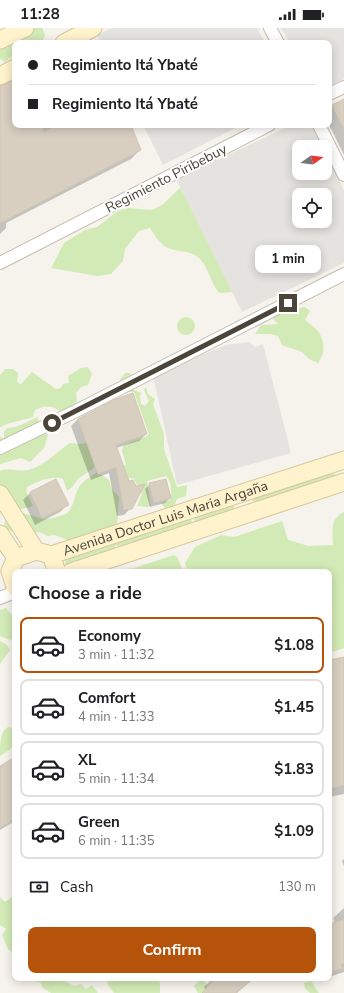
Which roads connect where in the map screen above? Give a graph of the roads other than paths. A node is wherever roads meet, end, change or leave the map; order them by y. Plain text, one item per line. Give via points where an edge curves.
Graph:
1 (24, 28) edge
2 (92, 28) edge
3 (270, 28) edge
4 (0, 40) edge
5 (70, 40) edge
6 (276, 40) edge
7 (344, 87) edge
8 (332, 93) edge
9 (263, 128) edge
10 (320, 128) edge
11 (344, 175) edge
12 (0, 263) edge
13 (344, 274) edge
14 (0, 448) edge
15 (344, 460) edge
16 (344, 482) edge
17 (0, 494) edge
18 (0, 534) edge
19 (44, 553) junction
20 (10, 564) edge
21 (55, 569) edge
22 (80, 569) edge
23 (12, 577) edge
24 (12, 593) edge
25 (0, 598) edge

1 - 4 street
2 - 5 street
3 - 6 street
7 - 8 street
9 - 12 street, Regimiento Piribebuy
10 - 11 street
13 - 14 street
15 - 19 street, Avenida Doctor Luis Maria Argaña
16 - 22 street, Avenida Doctor Luis Maria Argaña
17 - 19 street
18 - 20 street
19 - 20 street, Avenida Doctor Luis Maria Argaña
19 - 21 street
20 - 23 street
24 - 25 street

